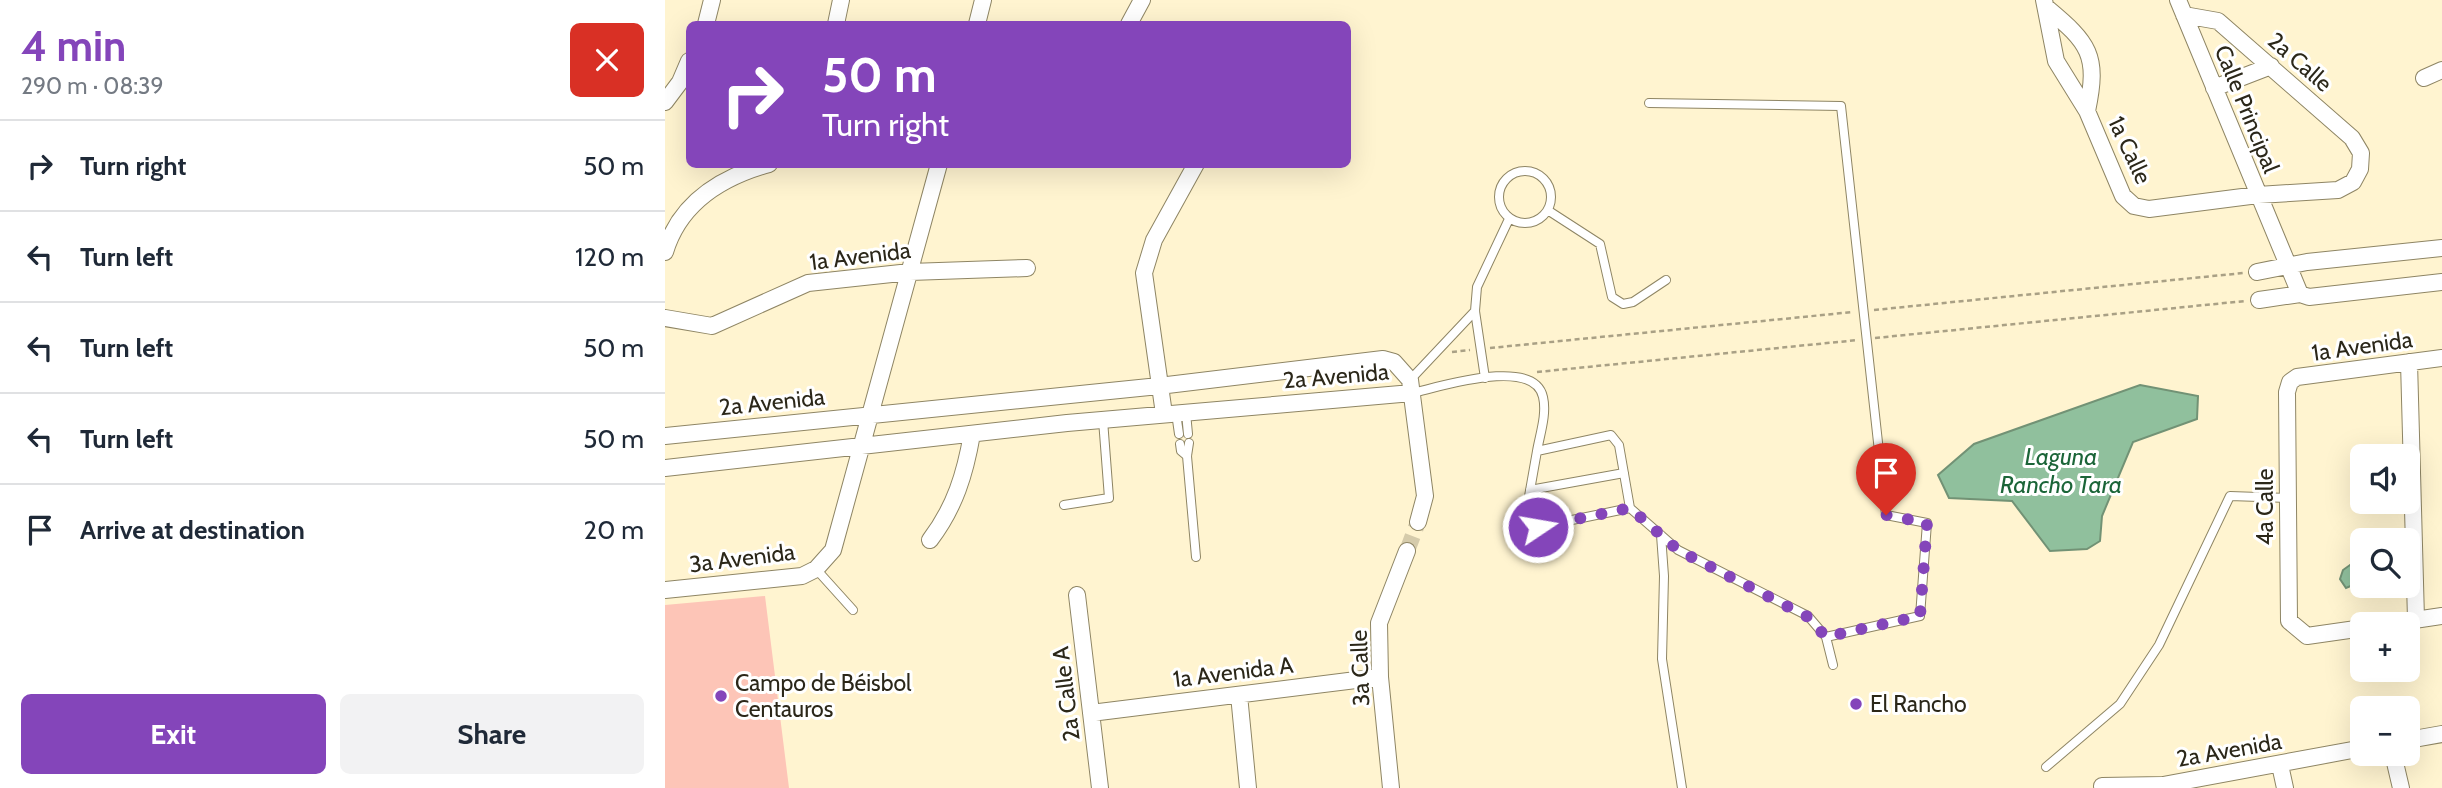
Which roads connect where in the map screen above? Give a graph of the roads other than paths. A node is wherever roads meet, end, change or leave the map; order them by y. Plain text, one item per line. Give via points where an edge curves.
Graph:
1 (712, 0) edge
2 (841, 0) edge
3 (983, 0) edge
4 (1142, 0) edge
5 (2046, 4) edge
6 (2181, 7) edge
7 (707, 21) edge
8 (837, 21) edge
9 (978, 21) edge
10 (1131, 21) edge
11 (2271, 66) junction
12 (686, 68) edge
13 (2442, 70) edge
14 (2424, 78) dead end
15 (2214, 88) junction
16 (665, 102) edge
17 (1649, 103) dead end
18 (2087, 111) junction
19 (758, 168) edge
20 (938, 168) edge
21 (1194, 168) edge
22 (2258, 195) junction
23 (1549, 211) junction
24 (1509, 219) junction
25 (2442, 248) edge
26 (2282, 251) junction
27 (665, 252) edge
28 (2307, 262) junction
29 (1027, 268) dead end
30 (2289, 268) junction
31 (910, 272) junction
32 (2257, 272) road end
33 (1667, 280) dead end
34 (2442, 282) edge
35 (2300, 294) junction
36 (2259, 300) dead end
37 (1475, 312) junction
38 (665, 318) edge
39 (2442, 358) edge
40 (2409, 362) junction
41 (1485, 377) junction
42 (2290, 382) joint
43 (1159, 386) junction
44 (1411, 386) junction
45 (1066, 394) junction
46 (1175, 413) junction
47 (869, 416) junction
48 (1103, 420) junction
49 (1067, 423) junction
50 (972, 434) junction
51 (665, 436) edge
52 (862, 446) junction
53 (1537, 451) junction
54 (665, 468) edge
55 (1624, 473) junction
56 (1530, 490) junction
57 (2288, 498) junction
58 (1064, 505) dead end
59 (1630, 508) junction
60 (1418, 522) tunnel mouth
61 (1661, 535) junction
62 (930, 540) dead end
63 (1407, 551) tunnel mouth
64 (1196, 557) dead end
65 (816, 569) junction
66 (665, 590) edge
67 (1077, 595) dead end
68 (853, 610) dead end
69 (2416, 612) edge
70 (2442, 616) edge
71 (2420, 619) edge
72 (2350, 630) edge
73 (1826, 637) junction
74 (1833, 666) dead end
75 (1380, 677) junction
76 (1239, 695) junction
77 (1091, 713) junction
78 (2442, 734) edge
79 (2420, 738) edge
80 (2350, 751) edge
81 (2280, 765) junction
82 (2396, 766) edge
83 (2046, 767) dead end
84 (2102, 786) dead end
85 (2164, 786) edge
86 (1100, 788) edge
87 (1248, 788) edge
88 (1391, 788) edge
89 (1682, 788) edge
90 (2285, 788) edge
91 (2401, 788) edge

1 - 7 street
2 - 8 street
3 - 9 street
4 - 10 street
5 - 18 street, 1a Calle via 2056,61
5 - 18 street, 1a Calle via 2089,52 2094,78
6 - 11 street, 2a Calle via 2218,21
6 - 15 street, Calle Principal
11 - 15 street
11 - 22 street, 2a Calle via 2352,138 2361,153 2360,169 2353,182 2338,190
12 - 16 street
13 - 14 street
15 - 22 street, Calle Principal
17 - 73 lane via 1841,106 1886,515 1927,523 1920,616
18 - 22 street, 1a Calle via 2123,196 2134,206 2149,209
19 - 27 street via 719,182 677,223
20 - 31 street, 3a Avenida
21 - 43 street via 1154,240 1144,274
22 - 26 street, Calle Principal
23 - 24 lane via 1535,222
23 - 24 lane via 1549,185 1536,173 1519,172 1500,188 1500,205
23 - 33 lane via 1600,244 1612,297 1623,304
24 - 37 lane via 1477,287
25 - 28 street
26 - 28 street
26 - 30 street, Calle Principal
28 - 30 street
29 - 31 street, 1a Avenida
30 - 32 street
30 - 35 street, Calle Principal
31 - 38 street, 1a Avenida via 808,284 712,326
31 - 47 street, 3a Avenida
34 - 35 street via 2309,298
35 - 36 street
37 - 41 lane
37 - 44 lane
39 - 40 street, 1a Avenida
40 - 42 street, 1a Avenida via 2297,377
40 - 69 street
41 - 44 lane
41 - 53 lane via 1514,375 1531,380 1542,394
42 - 57 street, 4a Calle
43 - 44 street, 2a Avenida via 1383,359 1394,362
43 - 45 street, 2a Avenida
43 - 46 street
44 - 46 street, 2a Avenida
44 - 60 street via 1425,496
45 - 47 street, 2a Avenida
45 - 49 street
46 - 48 street, 2a Avenida
46 - 64 lane via 1187,456
47 - 51 street, 2a Avenida
47 - 52 street, 3a Avenida
48 - 49 street, 2a Avenida
48 - 58 lane via 1109,498
49 - 50 street, 2a Avenida
50 - 52 street, 2a Avenida
50 - 62 street via 965,473 952,506
52 - 54 street, 2a Avenida
52 - 65 street, 3a Avenida via 832,550
53 - 55 lane via 1611,435 1619,446
53 - 56 lane
55 - 56 lane
55 - 59 lane
56 - 59 lane via 1526,513 1538,527
57 - 72 street, 4a Calle via 2289,621 2307,636
57 - 83 lane via 2230,496 2159,645 2120,704
59 - 61 lane
61 - 73 lane via 1678,550 1808,617
61 - 89 lane via 1662,659
63 - 75 street, 3a Calle via 1379,623
65 - 66 street, 3a Avenida via 801,576
65 - 68 lane
67 - 77 street, 2a Calle A
70 - 71 street
73 - 74 lane
75 - 76 street, 1a Avenida A
75 - 88 street, 3a Calle
76 - 77 street, 1a Avenida A
76 - 87 street
77 - 86 street, 2a Calle A
78 - 79 street
80 - 81 street, 2a Avenida
81 - 85 street, 2a Avenida
81 - 90 street
82 - 91 street
84 - 85 street, 2a Avenida

